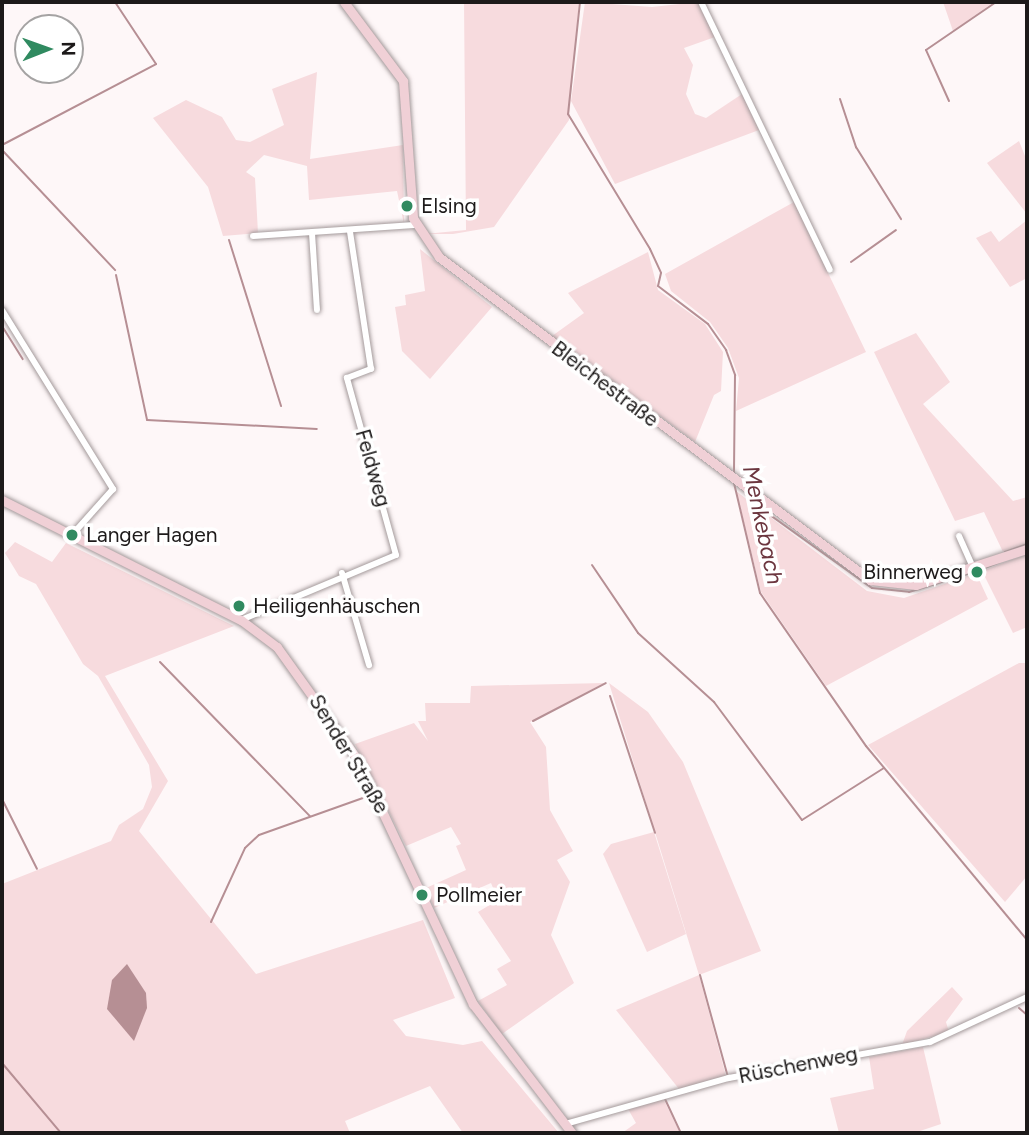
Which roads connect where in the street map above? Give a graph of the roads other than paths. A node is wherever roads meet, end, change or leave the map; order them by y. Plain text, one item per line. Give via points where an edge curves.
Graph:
1 (344, 2) edge
2 (701, 2) edge
3 (415, 225) junction
4 (350, 232) junction
5 (312, 233) junction
6 (253, 236) dead end
7 (830, 270) dead end
8 (2, 310) edge
9 (317, 310) dead end
10 (2, 500) edge
11 (72, 535) junction
12 (959, 536) dead end
13 (1027, 549) edge
14 (973, 567) junction
15 (342, 573) junction
16 (241, 620) junction
17 (369, 665) dead end
18 (1027, 997) edge
19 (565, 1124) junction
20 (572, 1133) edge

1 - 3 street via 403,81
2 - 7 street
3 - 4 street
3 - 14 street, Bleichestraße via 439,257 870,580 916,585
4 - 5 street
4 - 15 street, Feldweg via 371,369 347,378 396,550 392,559
5 - 6 street
5 - 9 street
8 - 11 street via 113,489
10 - 11 street, Sender Straße
11 - 16 street, Sender Straße
12 - 14 street
13 - 14 street, Bleichestraße
15 - 16 street, Feldweg
15 - 17 street
16 - 19 street, Sender Straße via 277,646 338,728 390,822 467,995
18 - 19 street, Rüschenweg via 930,1042 729,1078
19 - 20 street, Sender Straße

